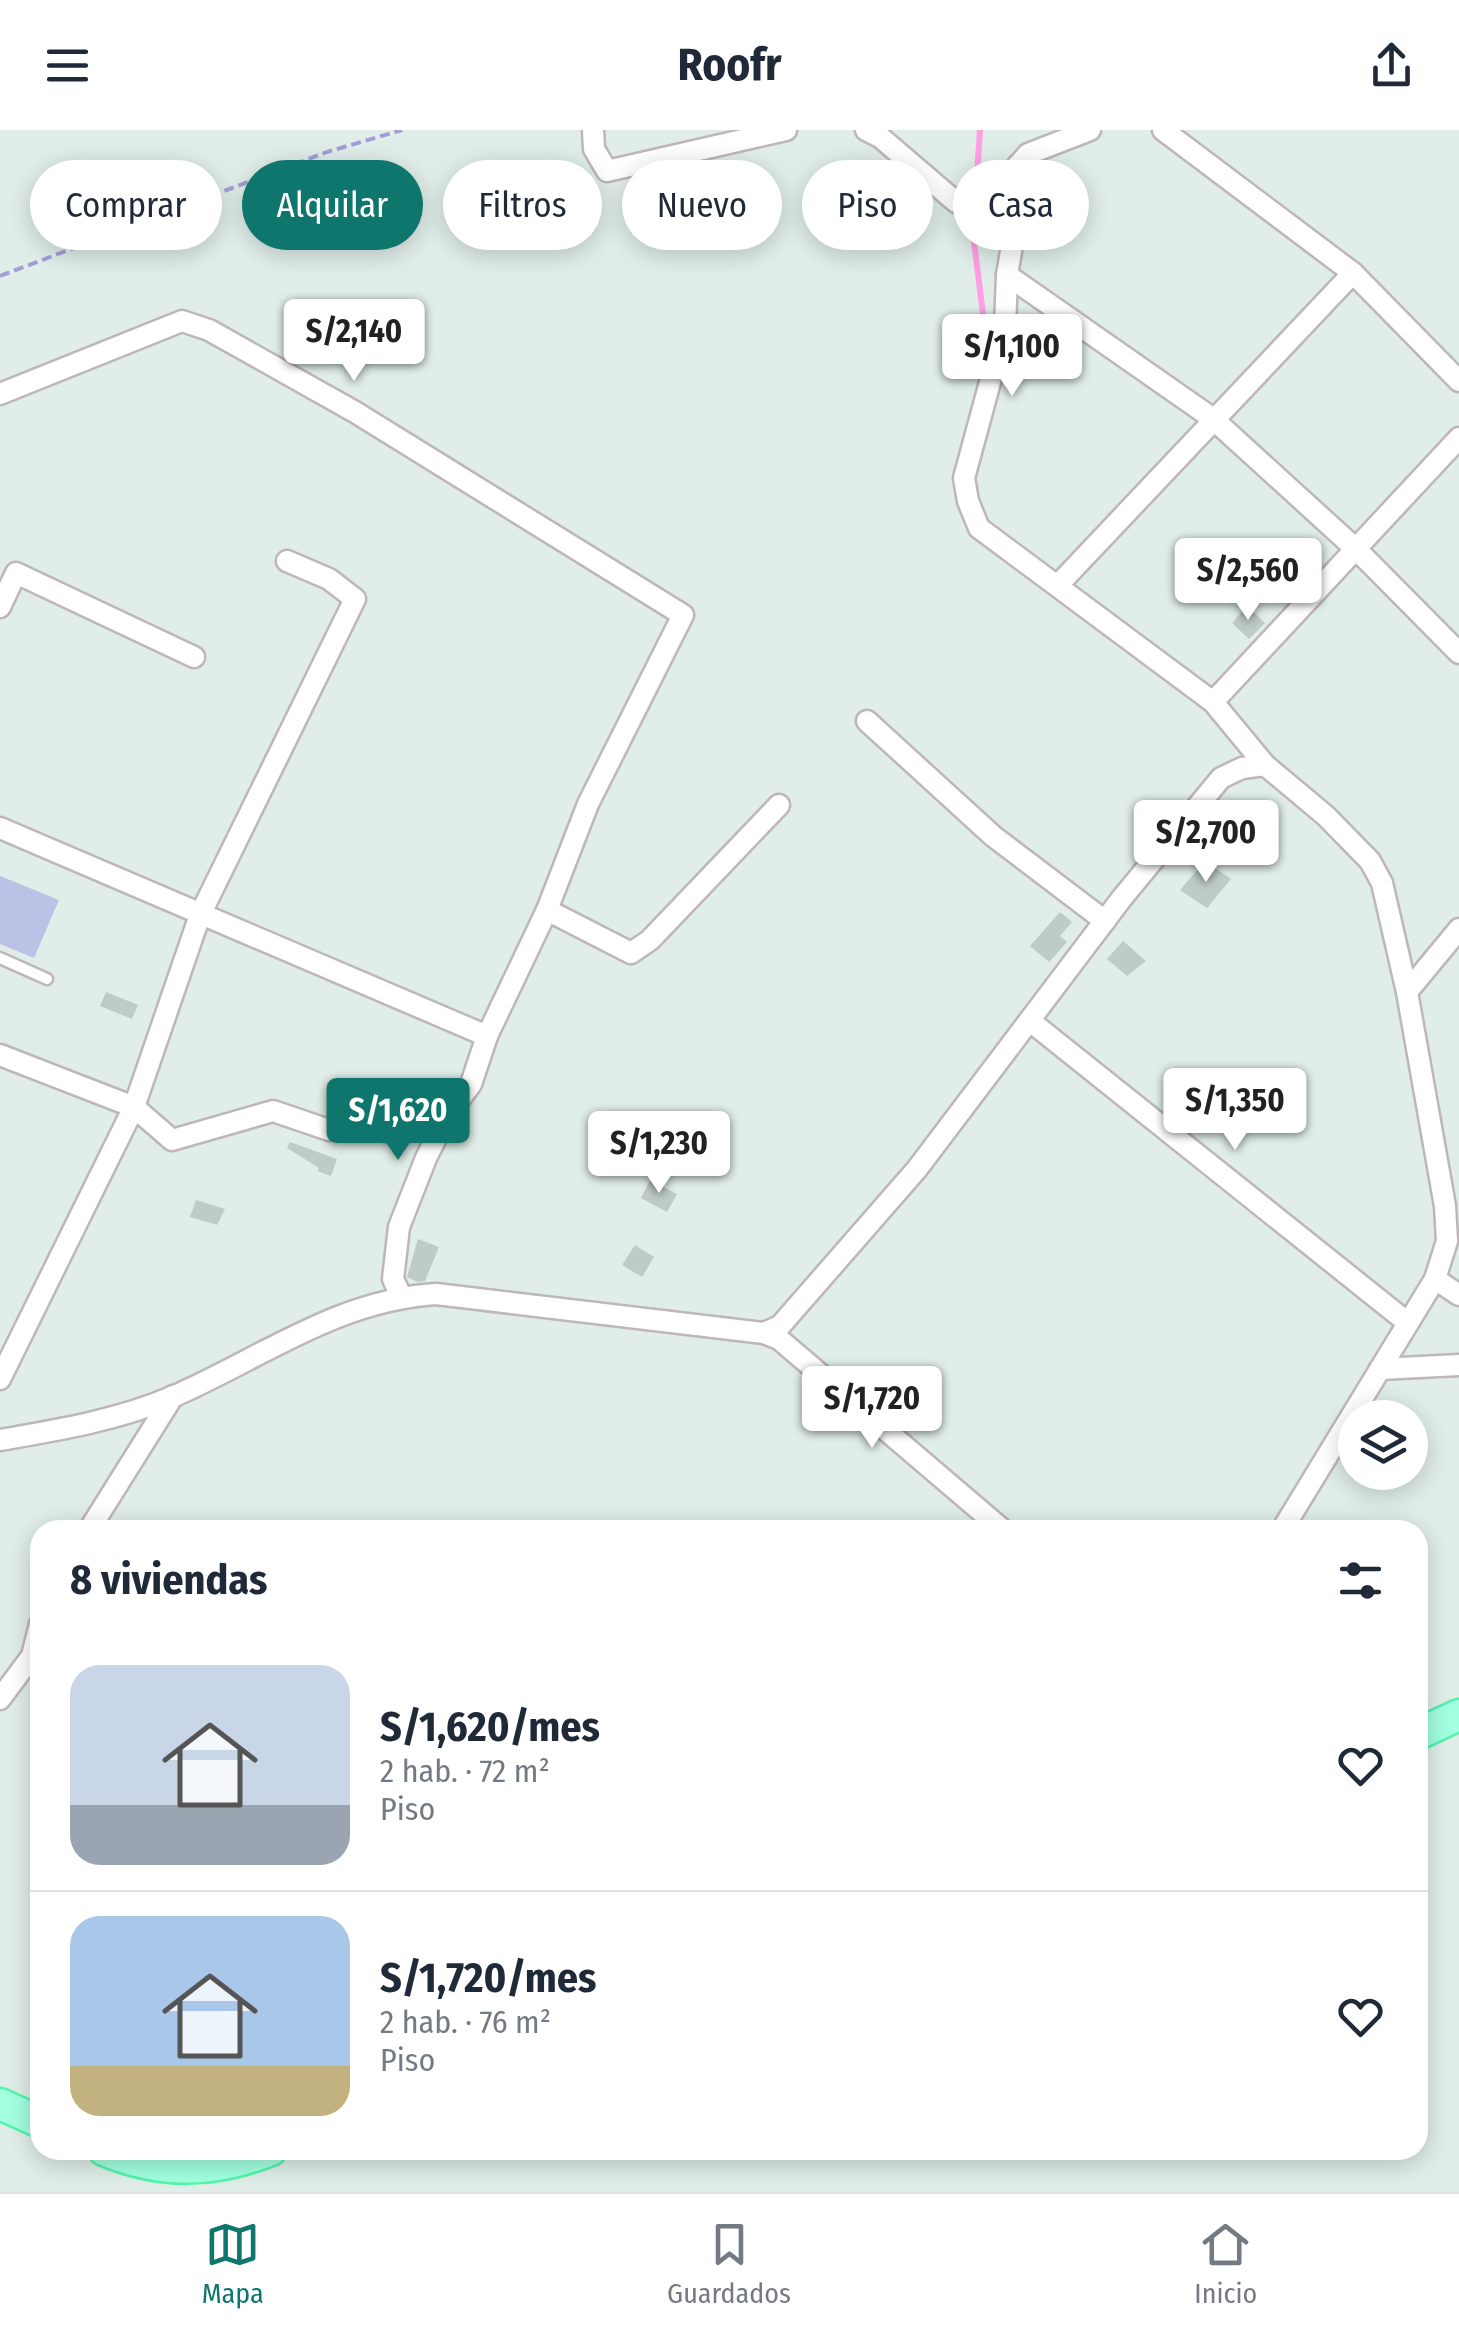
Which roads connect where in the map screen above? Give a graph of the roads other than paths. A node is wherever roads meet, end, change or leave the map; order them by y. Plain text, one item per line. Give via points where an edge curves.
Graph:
1 (592, 130) edge
2 (786, 130) edge
3 (866, 130) edge
4 (1090, 130) edge
5 (1164, 130) edge
6 (1023, 160) edge
7 (953, 199) edge
8 (1013, 250) edge
9 (1353, 273) junction
10 (1007, 275) junction
11 (1459, 381) edge
12 (0, 394) edge
13 (1212, 418) junction
14 (1459, 438) edge
15 (1358, 550) junction
16 (288, 561) dead end
17 (1059, 584) junction
18 (0, 607) edge
19 (1459, 653) edge
20 (194, 657) dead end
21 (1213, 702) junction
22 (867, 721) dead end
23 (1265, 766) junction
24 (779, 805) dead end
25 (0, 828) edge
26 (547, 910) junction
27 (200, 914) junction
28 (1105, 921) junction
29 (1459, 928) edge
30 (0, 958) edge
31 (47, 979) dead end
32 (1407, 992) junction
33 (1030, 1021) junction
34 (487, 1036) junction
35 (0, 1056) edge
36 (134, 1107) junction
37 (329, 1130) dead end
38 (1434, 1279) junction
39 (401, 1296) junction
40 (1459, 1296) edge
41 (1408, 1323) junction
42 (764, 1333) junction
43 (1459, 1365) edge
44 (1380, 1369) junction
45 (0, 1379) edge
46 (173, 1396) junction
47 (0, 1440) edge
48 (95, 1520) edge
49 (991, 1520) edge
50 (1288, 1520) edge
51 (30, 1659) edge
52 (1459, 1697) edge
53 (0, 1699) edge
54 (1437, 1724) edge
55 (0, 2104) edge
56 (30, 2118) edge
57 (135, 2160) edge
58 (241, 2160) edge

1 - 2 street via 607,172
3 - 7 street
4 - 6 street
5 - 9 street
8 - 10 street
9 - 11 street
9 - 13 street
10 - 13 street
10 - 17 street via 1005,326 964,478 979,528
12 - 26 street via 152,331 182,322 196,326 355,412 683,615 588,804
13 - 15 street
13 - 17 street
14 - 15 street
15 - 19 street
15 - 21 street
16 - 27 street via 355,599
17 - 21 street
18 - 20 street via 16,573
21 - 23 street
22 - 28 street via 993,836
23 - 28 street via 1221,778
23 - 32 street via 1370,861 1382,883
24 - 26 street via 631,953
25 - 27 street
26 - 34 street
27 - 34 street
27 - 36 street
28 - 33 street
29 - 32 street
30 - 31 lane
32 - 38 street via 1445,1206 1447,1241
33 - 41 street
33 - 42 street via 892,1198 796,1310
34 - 39 street via 471,1084 446,1116 399,1227 393,1279
35 - 36 street
36 - 37 street via 172,1140 273,1111
36 - 45 street
38 - 40 street
38 - 41 street
39 - 42 street via 436,1294
39 - 46 street via 277,1342
41 - 44 street
42 - 49 street
43 - 44 street
44 - 50 street
46 - 47 street via 125,1414
46 - 48 street
51 - 53 street
52 - 54 street
55 - 56 main road
57 - 58 main road via 187,2169

